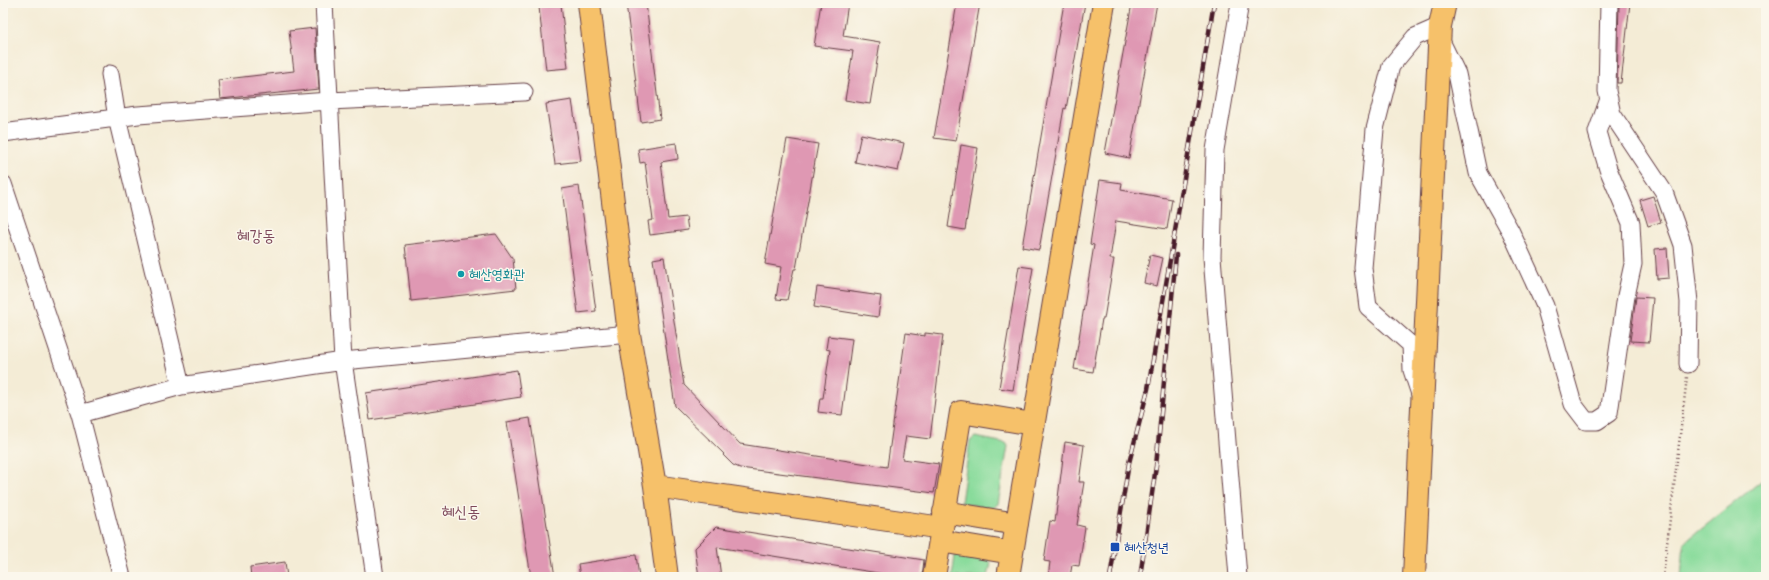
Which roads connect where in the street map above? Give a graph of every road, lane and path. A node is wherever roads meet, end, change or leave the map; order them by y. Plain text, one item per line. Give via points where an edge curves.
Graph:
1 (324, 3) edge
2 (589, 3) edge
3 (1104, 3) edge
4 (1240, 3) edge
5 (1445, 3) edge
6 (1609, 3) edge
7 (1440, 32) junction
8 (110, 74) dead end
9 (524, 92) dead end
10 (1609, 99) junction
11 (329, 101) junction
12 (117, 118) junction
13 (3, 133) edge
14 (3, 184) edge
15 (628, 334) junction
16 (343, 361) junction
17 (1688, 364) joint
18 (181, 386) junction
19 (1423, 405) junction
20 (80, 414) junction
21 (1033, 424) junction
22 (654, 486) junction
23 (1017, 524) junction
24 (942, 527) junction
25 (1012, 553) junction
26 (122, 577) edge
27 (375, 577) edge
28 (667, 577) edge
29 (934, 577) edge
30 (1008, 577) edge
31 (1238, 577) edge
32 (1414, 577) edge
33 (1663, 577) edge

1 - 11 street
2 - 15 main road
3 - 21 main road
4 - 31 street via 1215,150 1212,257
5 - 7 main road
6 - 10 street
7 - 10 street via 1457,74 1478,173 1511,232 1545,306 1573,404 1586,420 1597,421 1609,413 1633,264 1631,223 1608,169 1597,132
7 - 19 main road
7 - 19 street via 1415,37 1391,66 1375,129 1363,268 1368,307 1411,345 1412,370
8 - 12 street
9 - 11 street
10 - 17 street via 1612,114 1664,192 1683,245 1689,302
11 - 12 street
11 - 16 street
12 - 13 street
12 - 18 street
14 - 20 street
15 - 16 street
15 - 22 main road
16 - 18 street
16 - 27 street
17 - 33 path
18 - 20 street
19 - 32 main road
20 - 26 street
21 - 23 main road
21 - 24 main road via 961,412
22 - 24 main road
22 - 28 main road
23 - 24 main road
23 - 25 main road
24 - 25 main road
24 - 29 main road
25 - 30 main road

